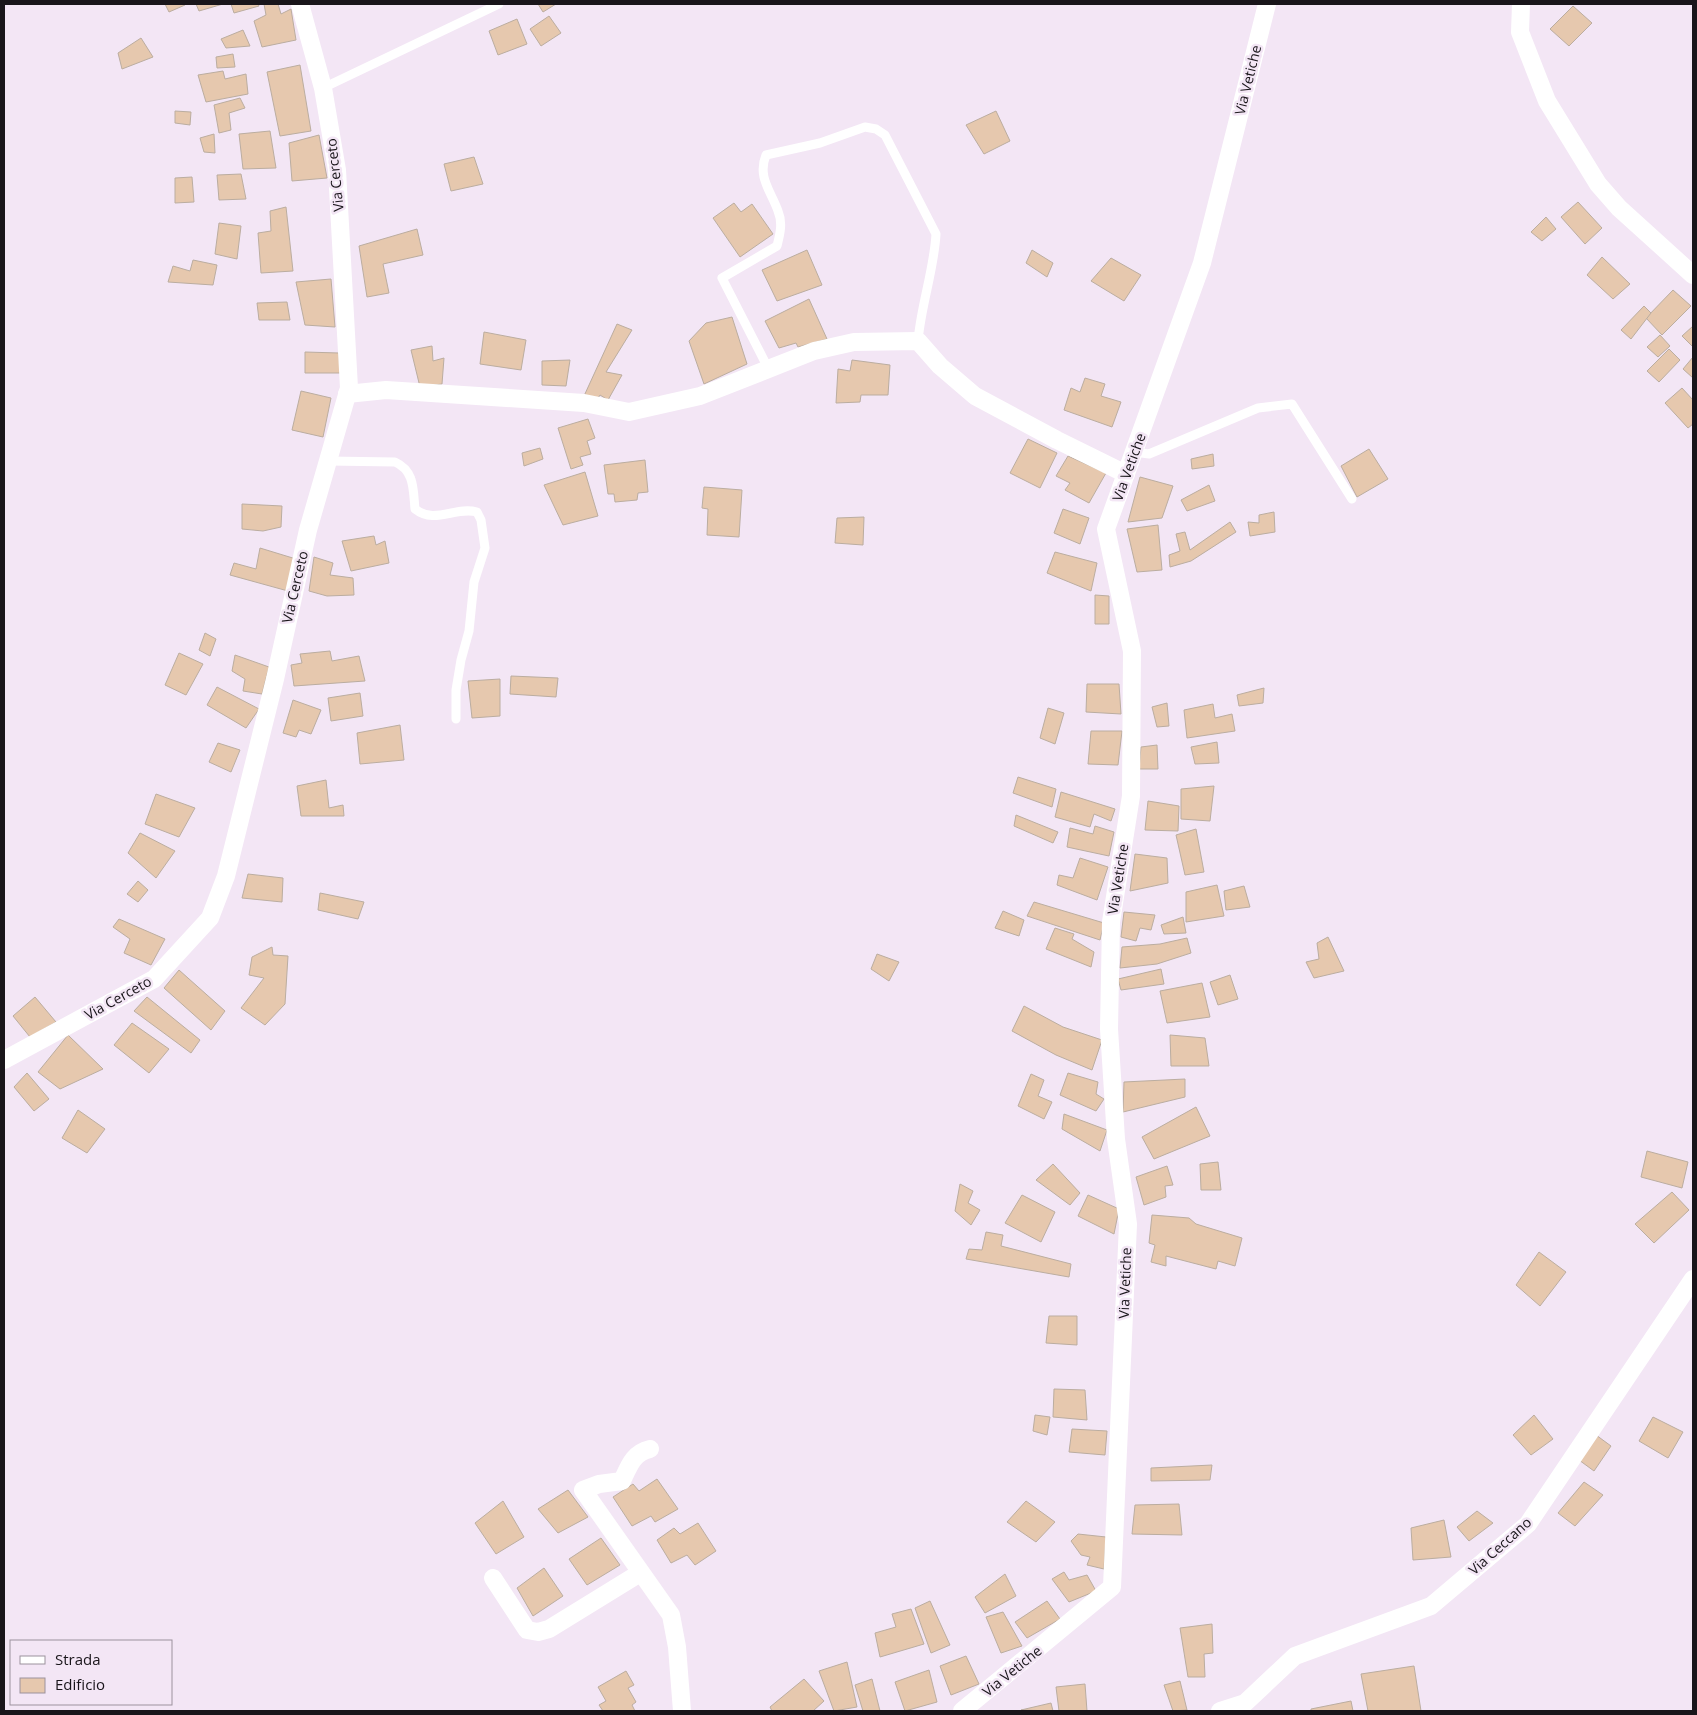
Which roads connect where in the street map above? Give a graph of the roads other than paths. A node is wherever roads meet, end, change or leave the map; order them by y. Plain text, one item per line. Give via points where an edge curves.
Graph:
1 (300, 4) edge
2 (499, 4) edge
3 (1267, 4) edge
4 (1522, 4) edge
5 (323, 88) junction
6 (1693, 275) edge
7 (918, 341) junction
8 (768, 368) junction
9 (347, 394) junction
10 (1134, 452) junction
11 (328, 461) junction
12 (1126, 474) junction
13 (1352, 499) dead end
14 (456, 719) dead end
15 (4, 1060) edge
16 (1693, 1279) edge
17 (650, 1449) dead end
18 (640, 1573) junction
19 (493, 1578) dead end
20 (682, 1711) edge
21 (962, 1711) edge
22 (1220, 1711) edge

1 - 5 street, Via Cerceto
2 - 5 lane
3 - 10 street, Via Vetiche via 1202,263
4 - 6 street via 1520,32 1547,101 1598,184 1619,208
5 - 9 street, Via Cerceto via 337,170
7 - 8 street via 854,342 814,350
7 - 8 lane via 936,234 885,135 865,127 820,143 766,155 762,176 779,212 782,230 778,246 722,278
7 - 12 street via 940,366 975,396
8 - 9 street via 700,396 629,412 584,403 386,390
9 - 11 street, Via Cerceto
10 - 12 street, Via Vetiche
10 - 13 lane via 1149,454 1258,408 1292,404
11 - 14 lane via 395,462 410,474 415,510 422,515 435,517 467,510 477,512 481,520 484,548 474,582 469,631 456,690
11 - 15 street, Via Cerceto via 308,530 226,876 210,918 154,979
12 - 21 street, Via Vetiche via 1106,529 1132,651 1131,796 1111,922 1109,1029 1116,1139 1128,1224 1112,1587
16 - 22 street, Via Ceccano via 1528,1524 1431,1606 1295,1656 1245,1703
17 - 18 street via 635,1457 622,1481 583,1490
18 - 19 street via 549,1629 538,1632 527,1630
18 - 20 street via 671,1615

